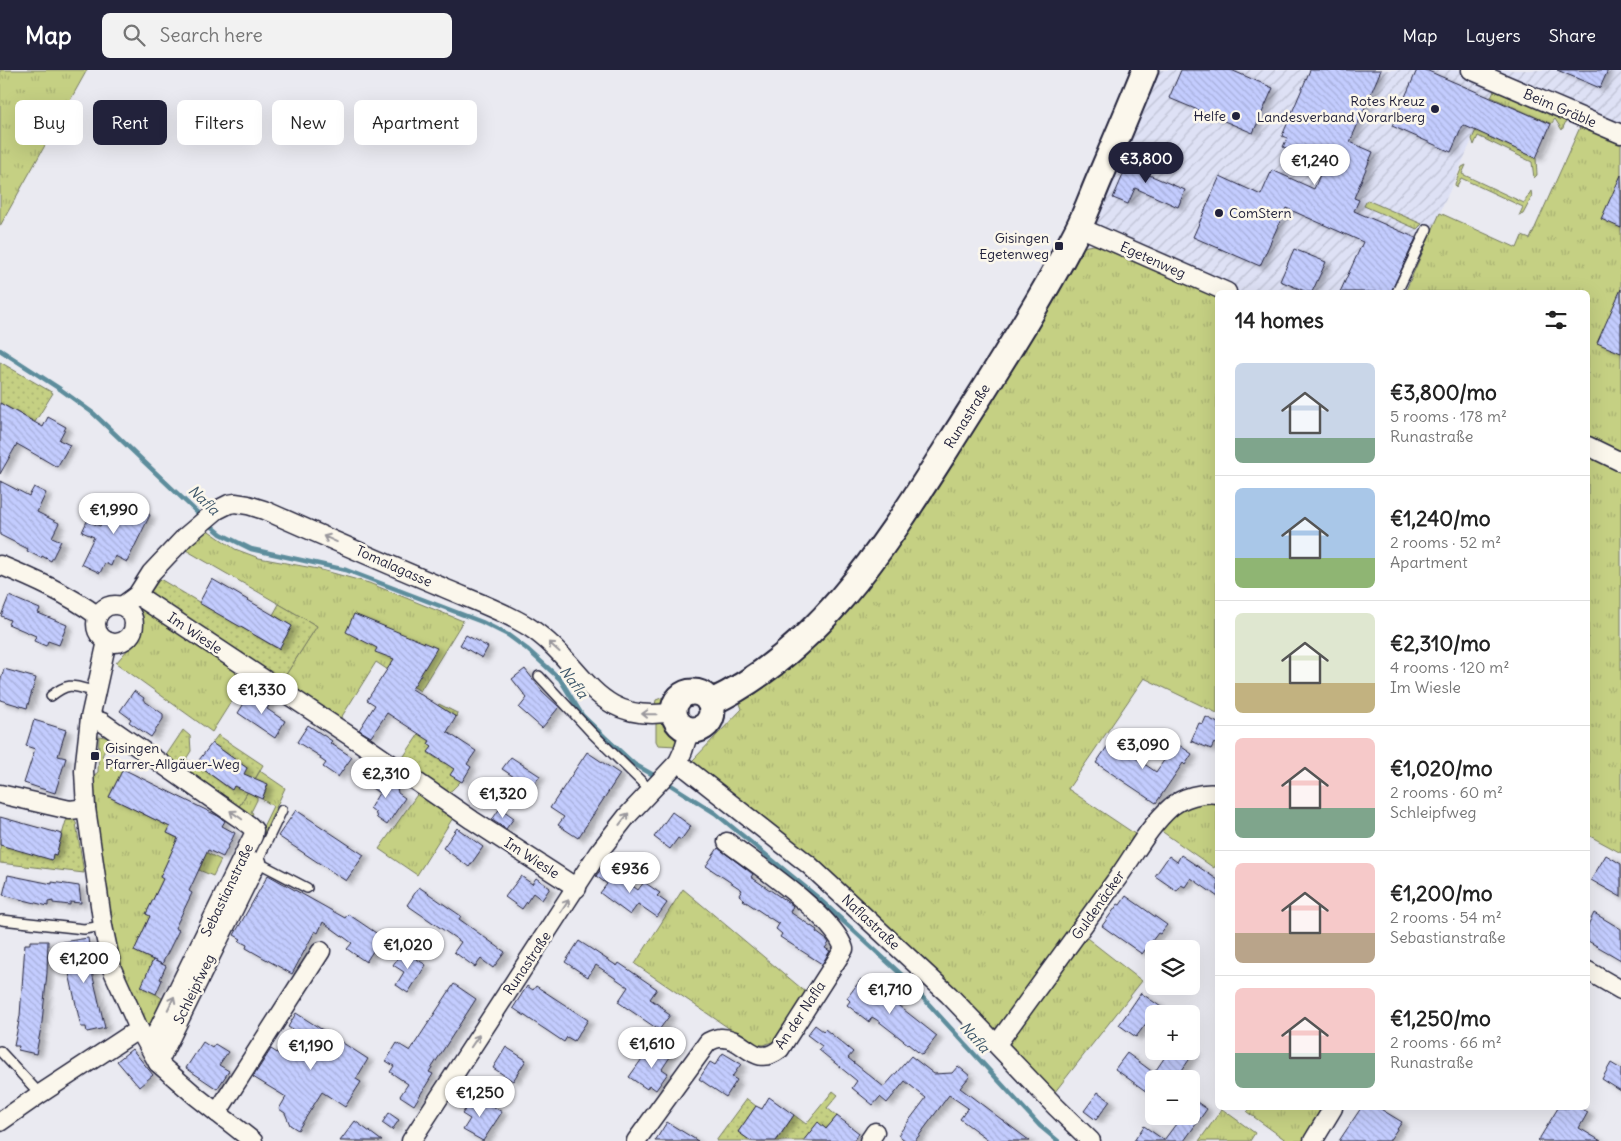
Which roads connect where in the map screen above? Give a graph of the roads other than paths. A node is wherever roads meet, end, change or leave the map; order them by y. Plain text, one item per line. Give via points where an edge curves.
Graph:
1 (1145, 70) edge
2 (1471, 70) edge
3 (1621, 134) edge
4 (1079, 227) junction
5 (1427, 229) dead end
6 (1223, 290) edge
7 (1398, 290) edge
8 (1590, 447) edge
9 (1621, 462) edge
10 (0, 565) edge
11 (137, 595) junction
12 (122, 606) junction
13 (98, 616) junction
14 (107, 641) junction
15 (539, 676) dead end
16 (96, 692) junction
17 (51, 696) dead end
18 (90, 718) junction
19 (682, 721) junction
20 (663, 777) junction
21 (0, 794) edge
22 (1215, 794) edge
23 (86, 808) junction
24 (282, 810) dead end
25 (727, 842) dead end
26 (257, 862) junction
27 (307, 888) dead end
28 (577, 888) junction
29 (2, 920) dead end
30 (103, 926) junction
31 (321, 951) dead end
32 (1590, 972) edge
33 (1621, 990) edge
34 (139, 1029) junction
35 (997, 1044) junction
36 (150, 1046) junction
37 (0, 1051) edge
38 (158, 1063) junction
39 (40, 1094) junction
40 (1332, 1110) edge
41 (217, 1113) junction
42 (0, 1122) edge
43 (252, 1141) edge
44 (411, 1141) edge
45 (636, 1141) edge
46 (1091, 1141) edge
47 (1313, 1141) edge

1 - 4 street, Runastraße
2 - 3 street, Beim Gräble
4 - 6 street, Egetenweg
4 - 19 street, Runastraße via 1039,302 995,372 903,517 854,583 811,632 775,664 710,703 701,694 688,693 678,700
5 - 7 lane
8 - 9 street
10 - 13 street via 73,599
11 - 12 street, Tomalagasse
19 -> 11 street, Tomalagasse via 659,714 636,714 614,705 596,693 565,657 528,626 248,505 235,503 224,506 190,531 151,572
11 - 28 street, Im Wiesle
12 - 13 street via 105,607
12 - 14 street via 133,619 132,631 119,642
13 - 14 street via 98,633
14 - 16 street
15 - 20 lane via 591,732
16 - 17 lane via 70,685
16 - 18 street
18 - 23 street via 84,771
36 -> 18 street, Sebastianstraße via 254,830 102,722
19 - 20 street, Runastraße via 683,751
28 -> 20 street, Runastraße via 598,853
20 - 35 street, Naflastraße via 810,865
21 - 23 street via 70,810
22 - 35 street, Guldenäcker via 1188,796 1172,806 1152,828
23 - 30 street
24 - 26 lane
25 - 45 street, An der Nafla via 804,901 834,929 844,948 780,1049 772,1055 760,1056 732,1040 721,1038 708,1042
26 - 27 lane
26 - 38 street, Schleipfweg
44 -> 28 street, Runastraße
29 - 30 lane via 84,929
30 - 34 street via 112,969
31 - 41 street
32 - 33 street
34 - 36 street
34 - 39 street
35 - 46 street, Naflastraße
36 - 38 street
37 - 39 lane
38 - 41 street
39 - 42 street
40 - 47 street
41 - 43 street

